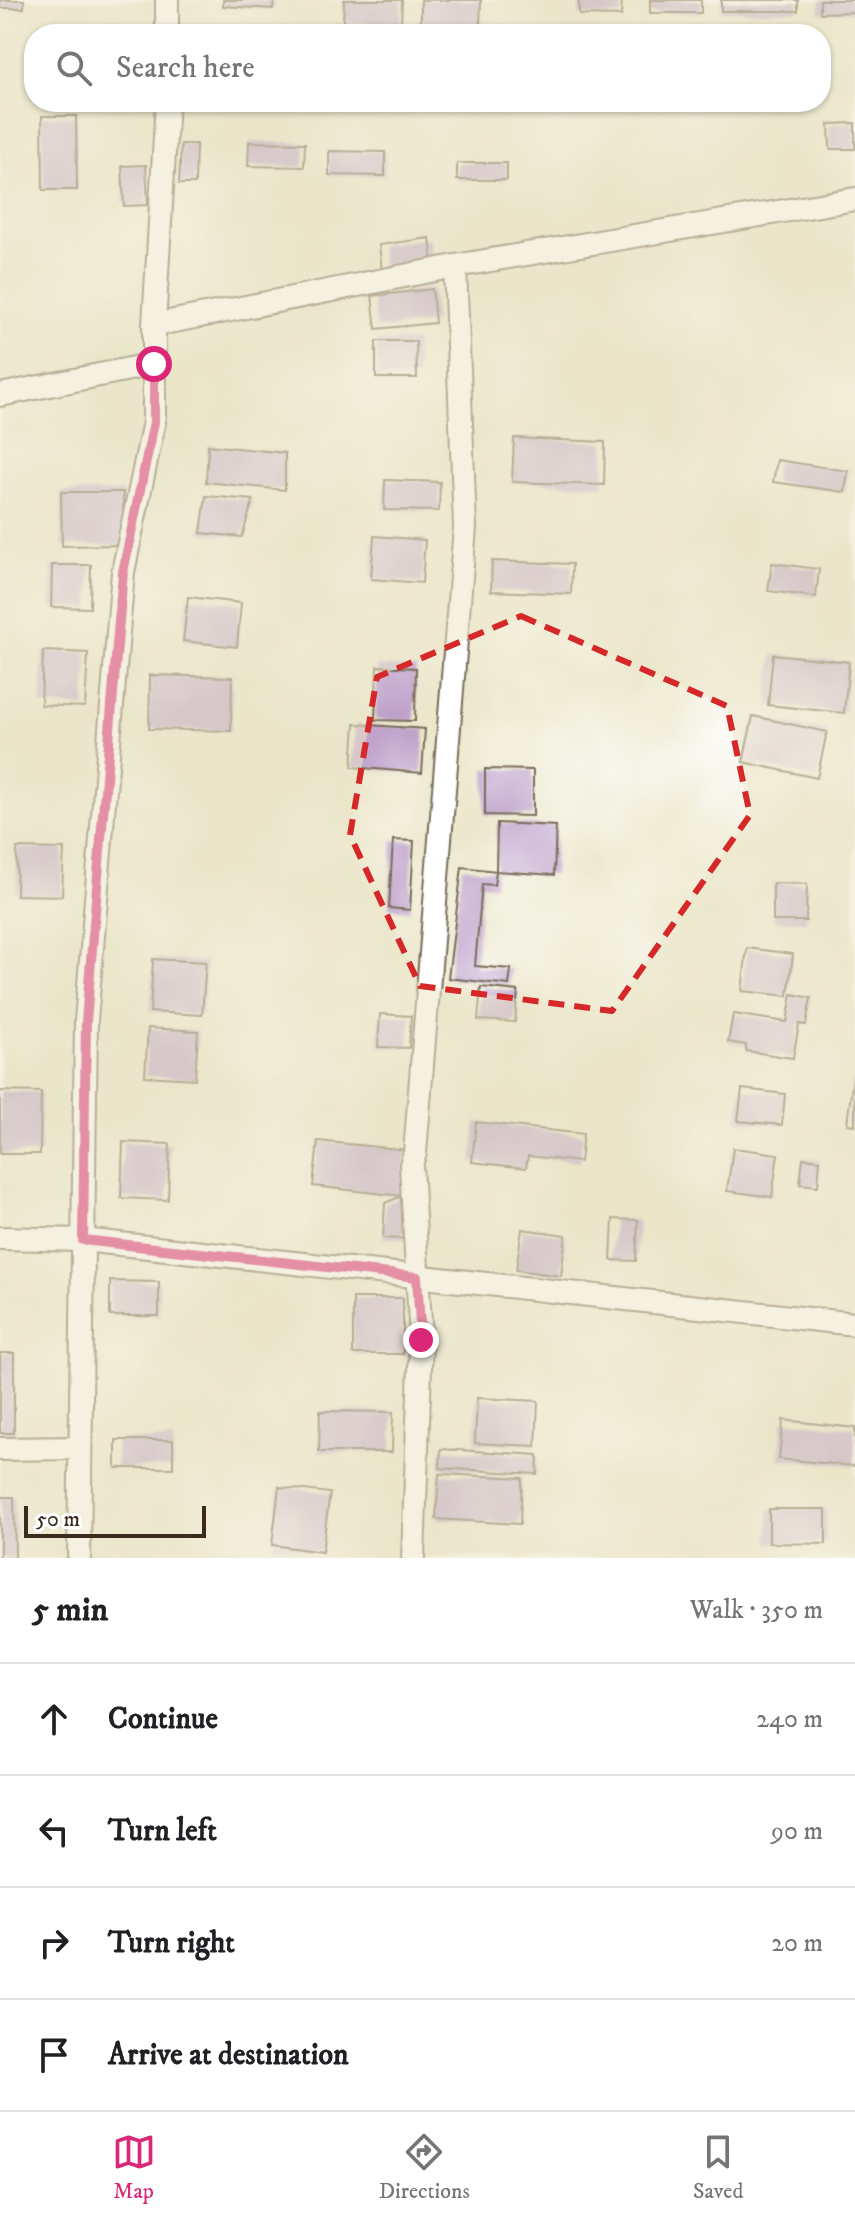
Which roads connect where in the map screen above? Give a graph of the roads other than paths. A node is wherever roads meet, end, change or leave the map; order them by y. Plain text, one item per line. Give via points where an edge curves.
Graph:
1 (167, 0) edge
2 (167, 24) edge
3 (166, 112) edge
4 (855, 199) edge
5 (455, 266) junction
6 (154, 325) junction
7 (154, 364) junction
8 (0, 395) edge
9 (0, 1238) edge
10 (83, 1240) junction
11 (417, 1277) junction
12 (855, 1324) edge
13 (80, 1448) junction
14 (0, 1449) edge
15 (79, 1558) edge
16 (413, 1558) edge

1 - 2 street
3 - 6 street
4 - 5 street
5 - 6 street
5 - 11 street via 465,527 411,1165
6 - 7 street
7 - 8 street
7 - 10 street via 154,422 123,572 86,1021
9 - 10 street
10 - 11 street
10 - 13 street
11 - 12 street
11 - 16 street via 421,1340
13 - 14 street
13 - 15 street

